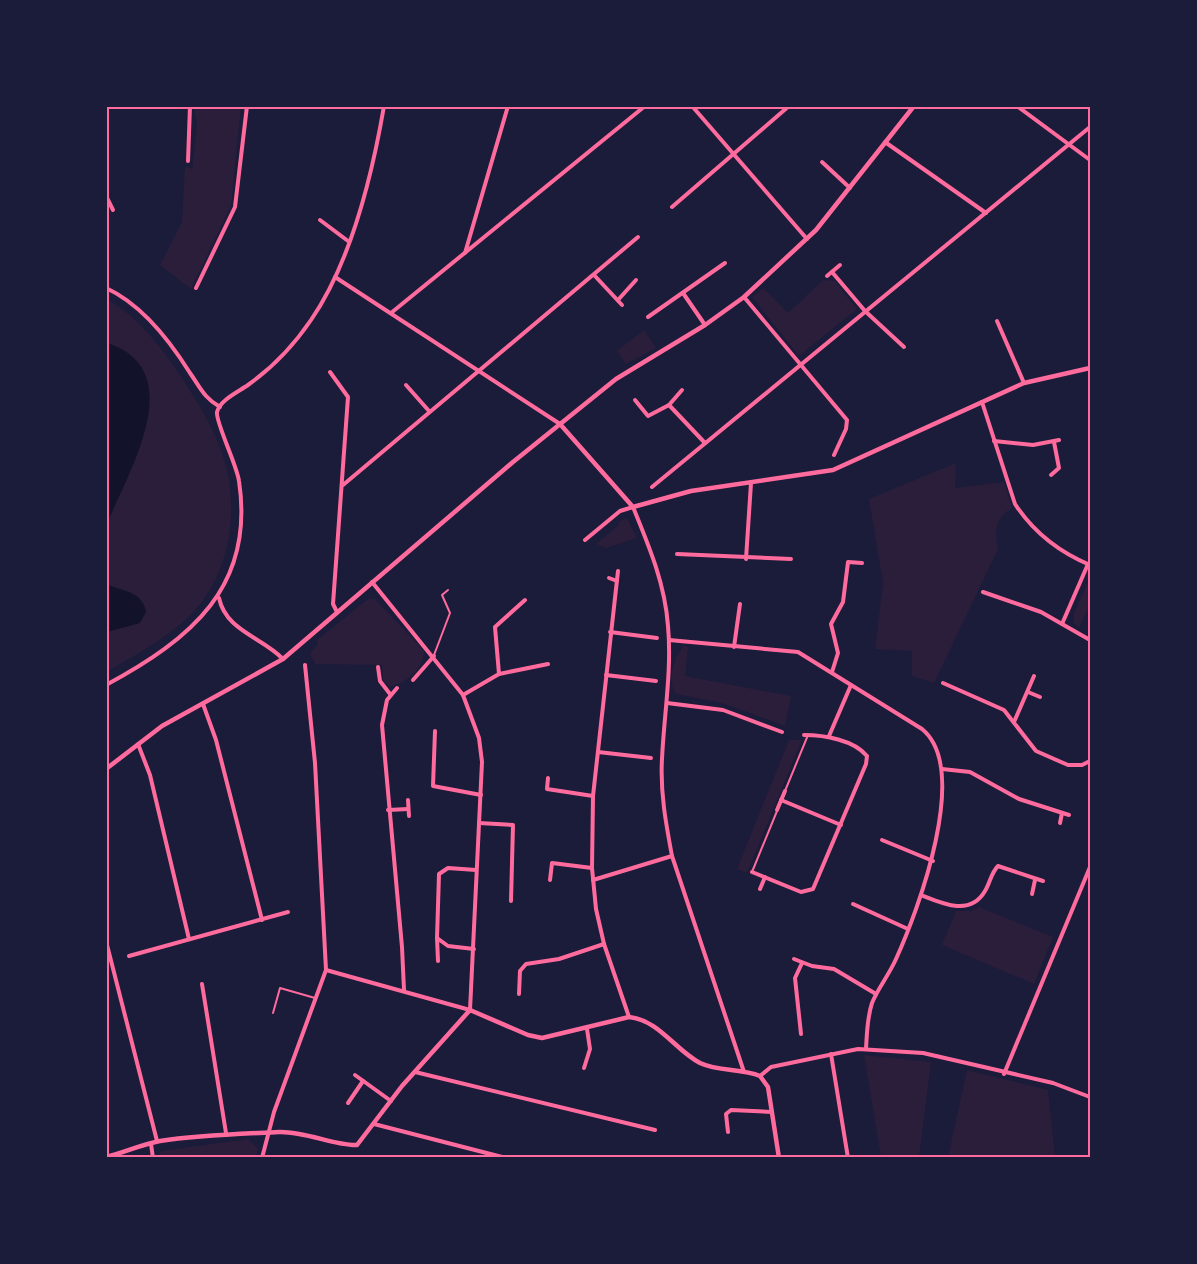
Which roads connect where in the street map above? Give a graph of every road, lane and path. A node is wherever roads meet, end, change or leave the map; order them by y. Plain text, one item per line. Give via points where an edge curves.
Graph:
1 (190, 106) edge
2 (247, 106) edge
3 (384, 106) edge
4 (508, 106) edge
5 (645, 106) edge
6 (692, 106) edge
7 (789, 106) edge
8 (914, 106) edge
9 (1017, 106) edge
10 (1090, 127) edge
11 (885, 142) junction
12 (1070, 145) junction
13 (734, 154) junction
14 (1090, 160) edge
15 (188, 161) dead end
16 (822, 162) dead end
17 (850, 188) junction
18 (106, 196) edge
19 (672, 207) dead end
20 (113, 210) dead end
21 (986, 213) junction
22 (320, 220) dead end
23 (638, 237) dead end
24 (807, 239) junction
25 (348, 241) junction
26 (465, 253) junction
27 (725, 263) dead end
28 (840, 265) dead end
29 (832, 272) junction
30 (593, 274) junction
31 (827, 276) dead end
32 (335, 277) junction
33 (636, 280) dead end
34 (106, 288) edge
35 (196, 288) dead end
36 (683, 293) junction
37 (744, 297) junction
38 (618, 300) junction
39 (622, 304) dead end
40 (865, 311) junction
41 (391, 313) junction
42 (648, 317) dead end
43 (997, 321) dead end
44 (705, 325) junction
45 (904, 347) dead end
46 (800, 365) junction
47 (1090, 368) edge
48 (480, 371) junction
49 (330, 372) dead end
50 (1024, 383) junction
51 (406, 385) dead end
52 (682, 390) dead end
53 (635, 400) dead end
54 (982, 402) junction
55 (669, 405) junction
56 (220, 407) junction
57 (429, 411) junction
58 (560, 424) junction
59 (994, 441) junction
60 (705, 443) junction
61 (834, 455) dead end
62 (1052, 475) dead end
63 (751, 483) junction
64 (343, 485) junction
65 (652, 487) dead end
66 (633, 507) junction
67 (585, 540) dead end
68 (677, 554) dead end
69 (746, 559) junction
70 (791, 560) dead end
71 (862, 563) dead end
72 (1089, 565) edge
73 (618, 571) dead end
74 (609, 578) dead end
75 (617, 581) junction
76 (372, 582) junction
77 (448, 590) dead end
78 (983, 592) dead end
79 (219, 597) junction
80 (525, 600) dead end
81 (740, 604) dead end
82 (337, 612) junction
83 (1062, 624) junction
84 (610, 632) junction
85 (657, 638) dead end
86 (669, 640) junction
87 (1090, 640) edge
88 (734, 646) junction
89 (434, 657) junction
90 (283, 659) junction
91 (548, 664) dead end
92 (305, 665) dead end
93 (378, 667) dead end
94 (832, 672) junction
95 (499, 674) junction
96 (606, 675) junction
97 (1034, 676) dead end
98 (413, 680) dead end
99 (656, 681) dead end
100 (943, 683) dead end
101 (106, 685) edge
102 (851, 685) junction
103 (397, 688) dead end
104 (1028, 692) junction
105 (390, 694) junction
106 (463, 695) junction
107 (1040, 697) dead end
108 (667, 703) junction
109 (203, 704) junction
110 (1014, 722) junction
111 (435, 730) dead end
112 (782, 732) dead end
113 (806, 735) joint
114 (829, 736) junction
115 (138, 743) junction
116 (598, 752) junction
117 (651, 758) dead end
118 (1090, 761) edge
119 (106, 769) edge
120 (942, 769) junction
121 (548, 778) dead end
122 (785, 791) joint
123 (481, 795) junction
124 (593, 796) junction
125 (408, 800) dead end
126 (781, 800) junction
127 (408, 809) junction
128 (388, 810) junction
129 (777, 810) joint
130 (1062, 813) junction
131 (1069, 815) dead end
132 (410, 816) dead end
133 (479, 823) junction
134 (1060, 823) dead end
135 (841, 825) junction
136 (882, 840) dead end
137 (672, 855) junction
138 (933, 861) junction
139 (1090, 867) edge
140 (592, 868) junction
141 (476, 870) junction
142 (752, 872) joint
143 (765, 877) junction
144 (550, 880) dead end
145 (593, 880) junction
146 (1035, 880) junction
147 (1043, 881) dead end
148 (760, 890) dead end
149 (1032, 894) dead end
150 (921, 895) junction
151 (511, 901) dead end
152 (853, 904) dead end
153 (288, 912) dead end
154 (262, 920) junction
155 (908, 929) junction
156 (437, 938) junction
157 (189, 939) junction
158 (106, 940) edge
159 (604, 944) junction
160 (474, 949) junction
161 (129, 956) dead end
162 (794, 959) dead end
163 (438, 961) dead end
164 (802, 963) junction
165 (326, 970) junction
166 (202, 984) dead end
167 (404, 991) junction
168 (519, 994) dead end
169 (876, 994) junction
170 (315, 998) junction
171 (470, 1010) junction
172 (273, 1013) dead end
173 (629, 1017) junction
174 (587, 1029) junction
175 (801, 1034) dead end
176 (866, 1049) junction
177 (831, 1054) junction
178 (585, 1068) dead end
179 (415, 1072) junction
180 (744, 1072) junction
181 (1004, 1074) junction
182 (355, 1075) dead end
183 (760, 1076) junction
184 (363, 1081) junction
185 (1090, 1097) edge
186 (391, 1101) junction
187 (348, 1103) dead end
188 (772, 1112) junction
189 (374, 1124) junction
190 (655, 1130) dead end
191 (728, 1132) dead end
192 (225, 1133) junction
193 (267, 1135) junction
194 (157, 1142) junction
195 (151, 1144) junction
196 (106, 1157) edge
197 (153, 1158) edge
198 (262, 1158) edge
199 (506, 1158) edge
200 (779, 1158) edge
201 (848, 1158) edge

1 - 15 street
2 - 35 street via 235,207
3 - 25 street via 373,160
4 - 26 street
5 - 26 street
6 - 13 street
7 - 13 street
8 - 11 street
9 - 12 street
10 - 12 street
11 - 17 street
11 - 21 street
12 - 14 street
12 - 21 street
13 - 19 street
13 - 24 street
16 - 17 street
17 - 24 street
18 - 20 street
21 - 40 street
22 - 25 street
23 - 30 street
24 - 37 street
25 - 32 street
26 - 41 street
27 - 36 street
28 - 29 street
29 - 31 street
29 - 40 street
30 - 38 street
30 - 48 street
32 - 41 street
32 - 56 street via 312,319 288,349
33 - 38 street
34 - 56 street via 138,309 190,372 205,397
36 - 42 street
36 - 44 street
37 - 44 street
37 - 46 street
38 - 39 street
40 - 45 street
40 - 46 street
41 - 48 street
43 - 50 street
44 - 58 street via 616,379
46 - 60 street
46 - 61 street via 847,420
47 - 50 street
48 - 57 street
48 - 58 street
49 - 64 street via 348,397
50 - 54 street
51 - 57 street
52 - 55 street
53 - 55 street via 648,416
54 - 59 street
54 - 63 street via 833,470
55 - 60 street
56 - 79 street via 218,421 239,480 241,511 232,562
57 - 64 street
58 - 66 street
58 - 76 street
59 - 62 street via 1033,445 1057,441 1059,468
59 - 72 street via 1024,518 1053,545
60 - 65 street
63 - 66 street via 677,493
63 - 69 street
64 - 82 street via 333,604
66 - 67 street via 620,511
66 - 86 street via 661,582
68 - 69 street
69 - 70 street
71 - 94 street via 848,562 843,602 831,624 838,653
72 - 83 street
73 - 75 street
74 - 75 street
75 - 84 street
76 - 82 street
76 - 89 street
77 - 89 lane via 442,595 450,613
78 - 83 street via 1041,612
79 - 90 street via 239,630
79 - 101 street via 183,636
80 - 95 street via 495,627
81 - 88 street
82 - 90 street
83 - 87 street
84 - 85 street
84 - 96 street
86 - 88 street
86 - 108 street
88 - 94 street via 798,652
89 - 98 street
89 - 106 street
90 - 109 street
91 - 95 street
92 - 165 street via 315,763
93 - 105 street via 380,681
94 - 102 street
95 - 106 street
96 - 99 street
96 - 116 street
97 - 104 street
100 - 110 street via 1004,710
102 - 114 street
102 - 120 street via 928,734 937,747
103 - 105 street
104 - 107 street
104 - 110 street
105 - 128 street via 382,725
106 - 123 street via 479,738
108 - 112 street via 723,710
108 - 137 street via 662,777
109 - 115 street
109 - 154 street via 216,740
110 - 118 street via 1032,748 1043,754 1075,766
111 - 123 street via 433,786
113 - 114 street
113 - 122 lane
114 - 135 street via 867,756
115 - 119 street
115 - 157 street via 150,775
116 - 117 street
116 - 124 street
120 - 130 street via 970,772 1020,799
120 - 138 street
121 - 124 street via 547,789
122 - 126 street
123 - 133 street
124 - 140 street
125 - 127 street
126 - 129 street
126 - 135 street
127 - 128 street
127 - 132 street
128 - 167 street
129 - 142 lane
130 - 131 street
130 - 134 street
133 - 141 street
133 - 151 street via 513,825
135 - 143 street via 810,892
136 - 138 street
137 - 145 street
137 - 180 street
138 - 150 street
139 - 181 street
140 - 144 street via 552,863
140 - 145 street
141 - 156 street via 448,868 439,874
141 - 160 street
142 - 143 street
143 - 148 street
145 - 159 street
146 - 147 street
146 - 149 street
146 - 150 street via 998,866 985,891 969,904 955,906
150 - 155 street
152 - 155 street
153 - 154 street
154 - 157 street
155 - 169 street via 896,961
156 - 160 street via 448,946
156 - 163 street
157 - 161 street
158 - 194 street
159 - 168 street via 559,959 526,964 520,971
159 - 173 street
160 - 171 street
162 - 164 street
164 - 169 street via 834,969
164 - 175 street via 795,978
165 - 167 street
165 - 170 street
166 - 192 street
167 - 171 street
169 - 176 street via 868,1019
170 - 172 lane via 280,988
170 - 193 street
171 - 174 street via 534,1037 556,1037
171 - 179 street
173 - 174 street
173 - 180 street via 652,1025 699,1062
174 - 178 street via 590,1048
176 - 177 street
176 - 181 street via 923,1053
177 - 183 street via 771,1067
177 - 201 street
179 - 186 street
179 - 190 street
180 - 183 street
181 - 185 street via 1053,1083
182 - 184 street
183 - 188 street via 768,1087
184 - 186 street
184 - 187 street
186 - 189 street
188 - 191 street via 731,1110 726,1114
188 - 200 street
189 - 193 street via 353,1145 305,1134
189 - 199 street
192 - 193 street
192 - 194 street
193 - 198 street
194 - 195 street
195 - 196 street
195 - 197 street

